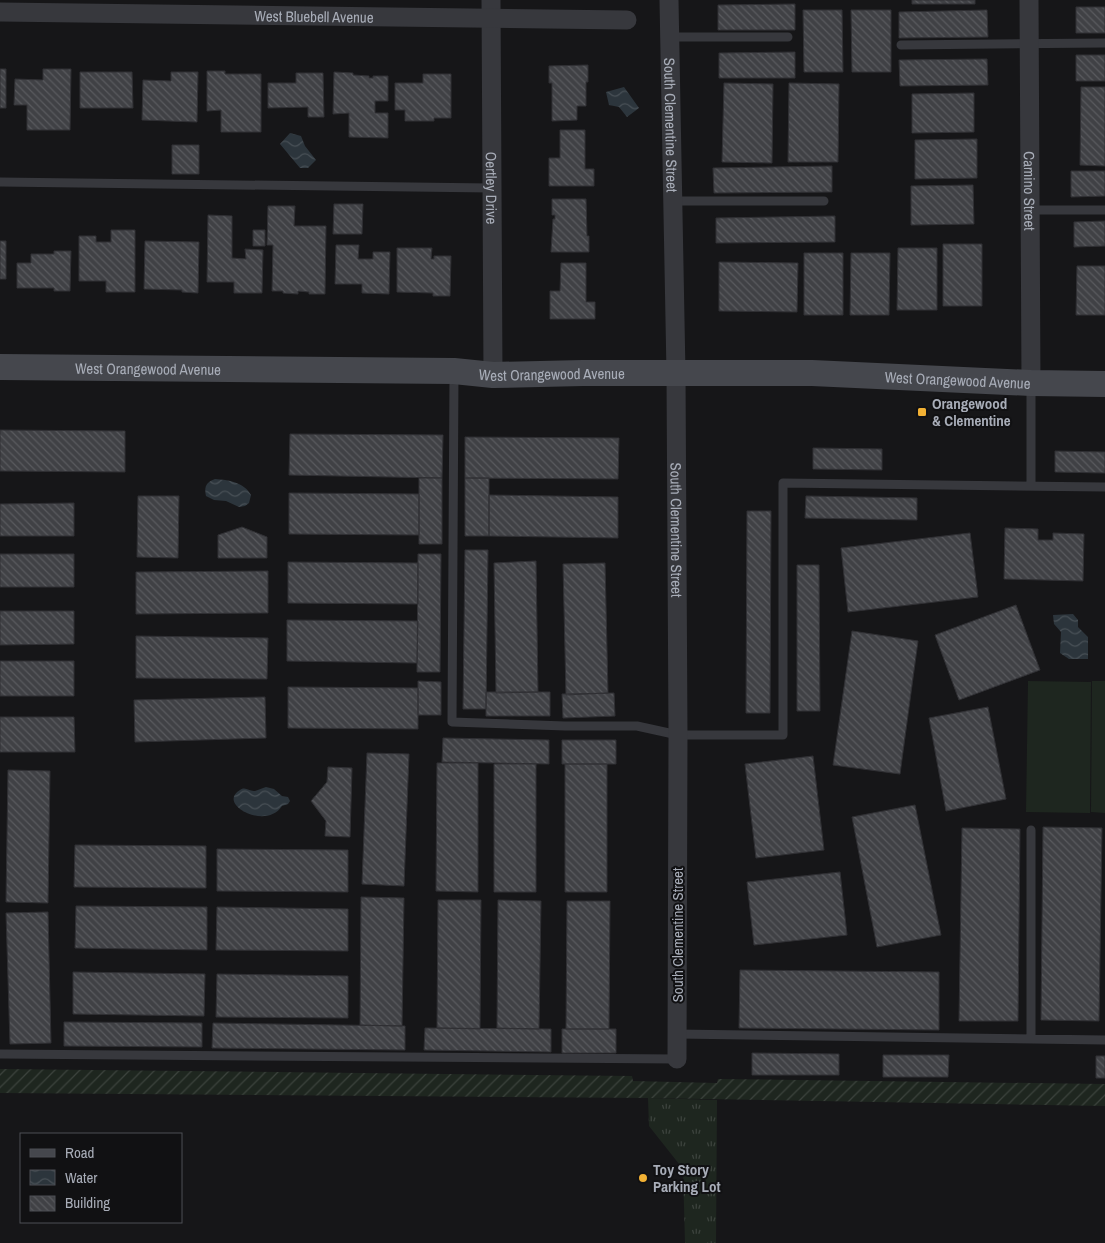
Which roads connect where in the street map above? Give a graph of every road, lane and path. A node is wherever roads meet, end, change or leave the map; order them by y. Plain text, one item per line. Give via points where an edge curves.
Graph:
1 (670, 0) edge
2 (1029, 0) edge
3 (491, 9) edge
4 (0, 12) edge
5 (627, 20) dead end
6 (670, 37) junction
7 (788, 37) dead end
8 (1029, 43) junction
9 (1105, 43) edge
10 (901, 45) dead end
11 (0, 182) edge
12 (491, 188) junction
13 (673, 201) junction
14 (824, 202) dead end
15 (1030, 210) junction
16 (1105, 210) edge
17 (0, 367) edge
18 (454, 371) junction
19 (676, 373) junction
20 (493, 375) junction
21 (1031, 384) junction
22 (1105, 384) edge
23 (1032, 486) junction
24 (1105, 487) edge
25 (678, 735) junction
26 (1031, 830) dead end
27 (677, 1034) junction
28 (1031, 1039) junction
29 (1105, 1040) edge
30 (0, 1054) edge
31 (677, 1059) joint

1 - 6 street, South Clementine Street
2 - 8 street, Camino Street
3 - 4 street, West Bluebell Avenue
3 - 5 street, West Bluebell Avenue
3 - 12 street, Oertley Drive
6 - 7 lane
6 - 13 street, South Clementine Street
8 - 9 lane
8 - 10 lane
8 - 15 street, Camino Street
11 - 12 lane
12 - 20 street, Oertley Drive
13 - 14 lane
13 - 19 street, South Clementine Street
15 - 16 lane
15 - 21 street, Camino Street
17 - 18 main road, West Orangewood Avenue
18 - 20 main road, West Orangewood Avenue
18 - 25 lane via 452,722 637,726
19 - 20 main road, West Orangewood Avenue
19 - 21 main road, West Orangewood Avenue via 812,374
19 - 25 street, South Clementine Street
21 - 22 main road, West Orangewood Avenue
21 - 23 lane
23 - 24 lane
23 - 25 lane via 784,483 783,736
25 - 27 street, South Clementine Street
26 - 28 lane
27 - 28 lane
27 - 31 street, South Clementine Street
28 - 29 lane
30 - 31 lane

